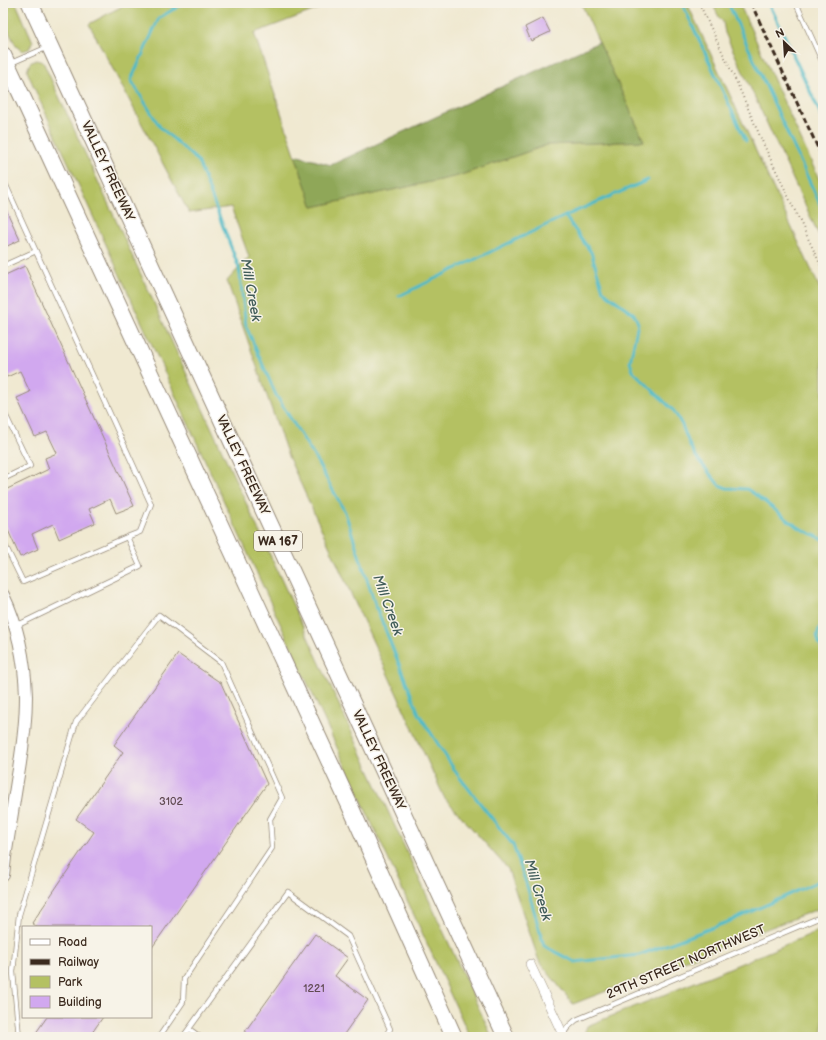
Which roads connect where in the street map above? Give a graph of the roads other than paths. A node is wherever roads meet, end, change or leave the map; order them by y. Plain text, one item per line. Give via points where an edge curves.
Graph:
1 (30, 3) edge
2 (796, 3) edge
3 (50, 46) junction
4 (5, 60) edge
5 (823, 63) edge
6 (3, 179) edge
7 (36, 251) junction
8 (3, 266) edge
9 (3, 410) edge
10 (3, 479) edge
11 (127, 537) junction
12 (3, 541) edge
13 (3, 595) edge
14 (15, 626) junction
15 (3, 875) edge
16 (823, 916) edge
17 (530, 964) dead end
18 (189, 1029) junction
19 (564, 1036) edge
20 (18, 1037) edge
21 (158, 1037) edge
22 (183, 1037) edge
23 (200, 1037) edge
24 (385, 1037) edge
25 (454, 1037) edge
26 (506, 1037) edge

1 - 3 highway, VALLEY FREEWAY / WA 167
2 - 5 lane
3 - 4 lane
3 - 26 highway, VALLEY FREEWAY / WA 167
4 - 25 highway
6 - 7 lane
7 - 8 lane
7 - 11 lane via 151,504 140,532
9 - 10 lane via 30,466
11 - 12 lane via 23,582
11 - 14 lane via 140,566
13 - 14 main road
14 - 15 main road via 24,669 26,710 24,741
16 - 19 lane, 29TH STREET NORTHWEST via 576,1020 568,1027
17 - 19 street
18 - 22 lane
18 - 23 lane
18 - 24 lane via 288,892 348,936 390,1029
20 - 21 lane via 13,972 19,915 76,722 159,615 221,662 282,798 270,819 272,848 184,978 182,1002

